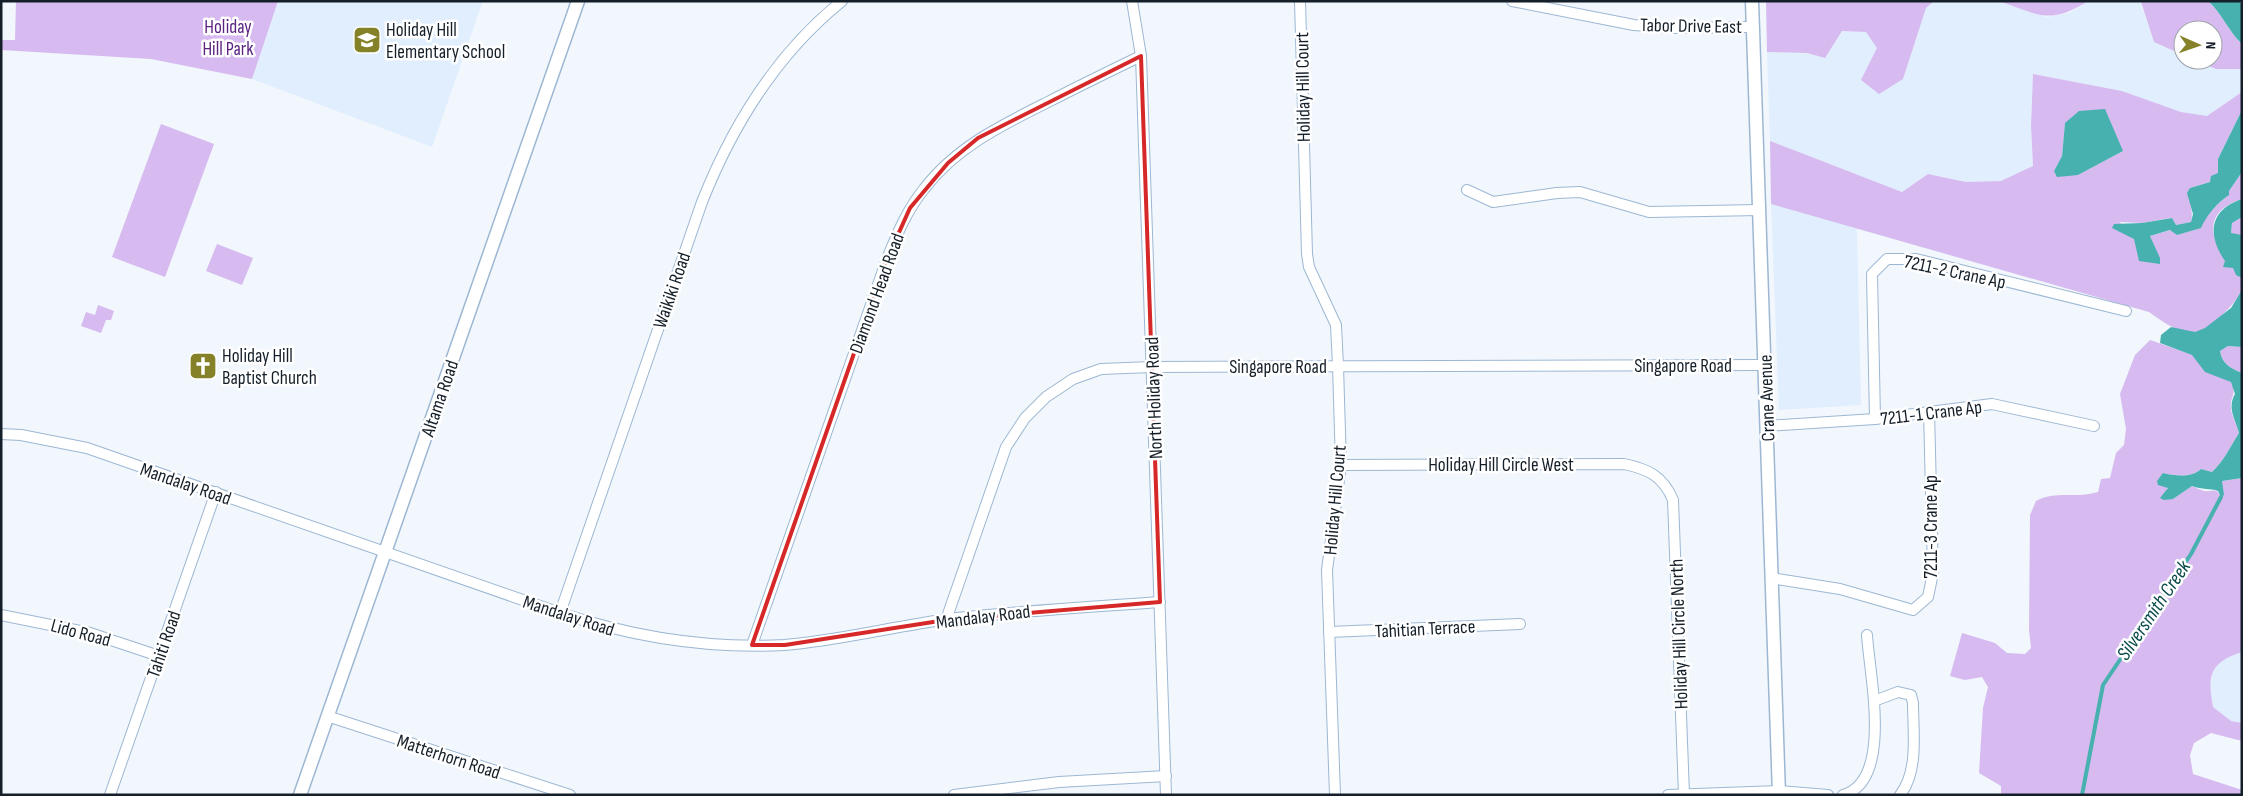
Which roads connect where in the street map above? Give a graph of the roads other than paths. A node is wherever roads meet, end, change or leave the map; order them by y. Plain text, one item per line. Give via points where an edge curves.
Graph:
1 (578, 1) edge
2 (842, 1) edge
3 (1132, 1) edge
4 (1300, 1) edge
5 (1512, 1) edge
6 (1752, 1) edge
7 (1753, 27) junction
8 (1141, 56) junction
9 (1467, 190) dead end
10 (1760, 210) junction
11 (2126, 311) dead end
12 (1765, 365) junction
13 (1338, 366) junction
14 (1152, 367) junction
15 (1929, 411) junction
16 (1875, 419) junction
17 (1766, 426) junction
18 (2094, 426) dead end
19 (1, 434) edge
20 (1341, 465) junction
21 (1658, 477) joint
22 (216, 492) junction
23 (385, 552) junction
24 (1771, 578) junction
25 (1160, 602) junction
26 (560, 613) junction
27 (1, 615) edge
28 (946, 620) junction
29 (1520, 624) dead end
30 (1329, 632) junction
31 (1867, 635) dead end
32 (752, 645) junction
33 (159, 656) junction
34 (1874, 701) junction
35 (327, 716) junction
36 (1166, 776) junction
37 (1779, 793) edge
38 (1684, 794) edge
39 (1822, 794) edge
40 (110, 795) edge
41 (300, 795) edge
42 (570, 795) edge
43 (954, 795) edge
44 (1166, 795) edge
45 (1335, 795) edge
46 (1668, 795) edge
47 (1843, 795) edge
48 (1900, 795) edge

1 - 23 street, Altama Road
2 - 26 street, Waikiki Road via 800,40 765,82 744,113 714,171
3 - 8 street, North Holiday Road
4 - 13 street, Holiday Hill Court via 1307,254 1311,273 1336,325
5 - 7 street, Tabor Drive East via 1634,24 1673,28
6 - 7 street, Crane Avenue
7 - 10 street, Crane Avenue
8 - 14 street, North Holiday Road
8 - 32 street, Diamond Head Road via 978,138 948,163 910,208 887,260
9 - 10 street via 1493,202 1580,192 1648,212
10 - 12 street, Crane Avenue
11 - 16 street, 7211-2 Crane Ap via 1916,259 1887,259 1872,274
12 - 13 street, Singapore Road
12 - 17 street, Crane Avenue
13 - 14 street, Singapore Road
13 - 20 street, Holiday Hill Court
14 - 25 street, North Holiday Road
14 - 28 street, Singapore Road via 1102,370 1074,380 1046,397 1025,418 1006,447
15 - 16 street, 7211-1 Crane Ap
15 - 18 street, 7211-1 Crane Ap via 1992,404
15 - 24 street, 7211-3 Crane Ap via 1933,573 1928,597 1913,610 1840,589
16 - 17 street, 7211-1 Crane Ap
17 - 24 street, Crane Avenue
19 - 22 street, Mandalay Road via 87,448
20 - 21 street, Holiday Hill Circle West via 1624,464 1640,467
20 - 30 street, Holiday Hill Court via 1327,570
21 - 38 street, Holiday Hill Circle North via 1668,487 1673,500
22 - 23 street, Mandalay Road
22 - 33 street, Tahiti Road
23 - 26 street, Mandalay Road
23 - 35 street, Altama Road
24 - 37 street, Crane Avenue
25 - 28 street, Mandalay Road via 1020,611
25 - 36 street, North Holiday Road
26 - 32 street, Mandalay Road via 608,629 657,639
27 - 33 street, Lido Road via 90,633
28 - 32 street, Mandalay Road via 785,644
29 - 30 street, Tahitian Terrace
30 - 45 street, Holiday Hill Court
31 - 34 street
33 - 40 street, Tahiti Road
34 - 47 street via 1875,728 1867,775 1853,792
34 - 48 street via 1898,692 1911,695 1913,751 1910,777
35 - 41 street, Altama Road
35 - 42 street, Matterhorn Road
36 - 43 street via 1059,782
36 - 44 street, North Holiday Road
37 - 38 street
37 - 39 street
38 - 46 street

